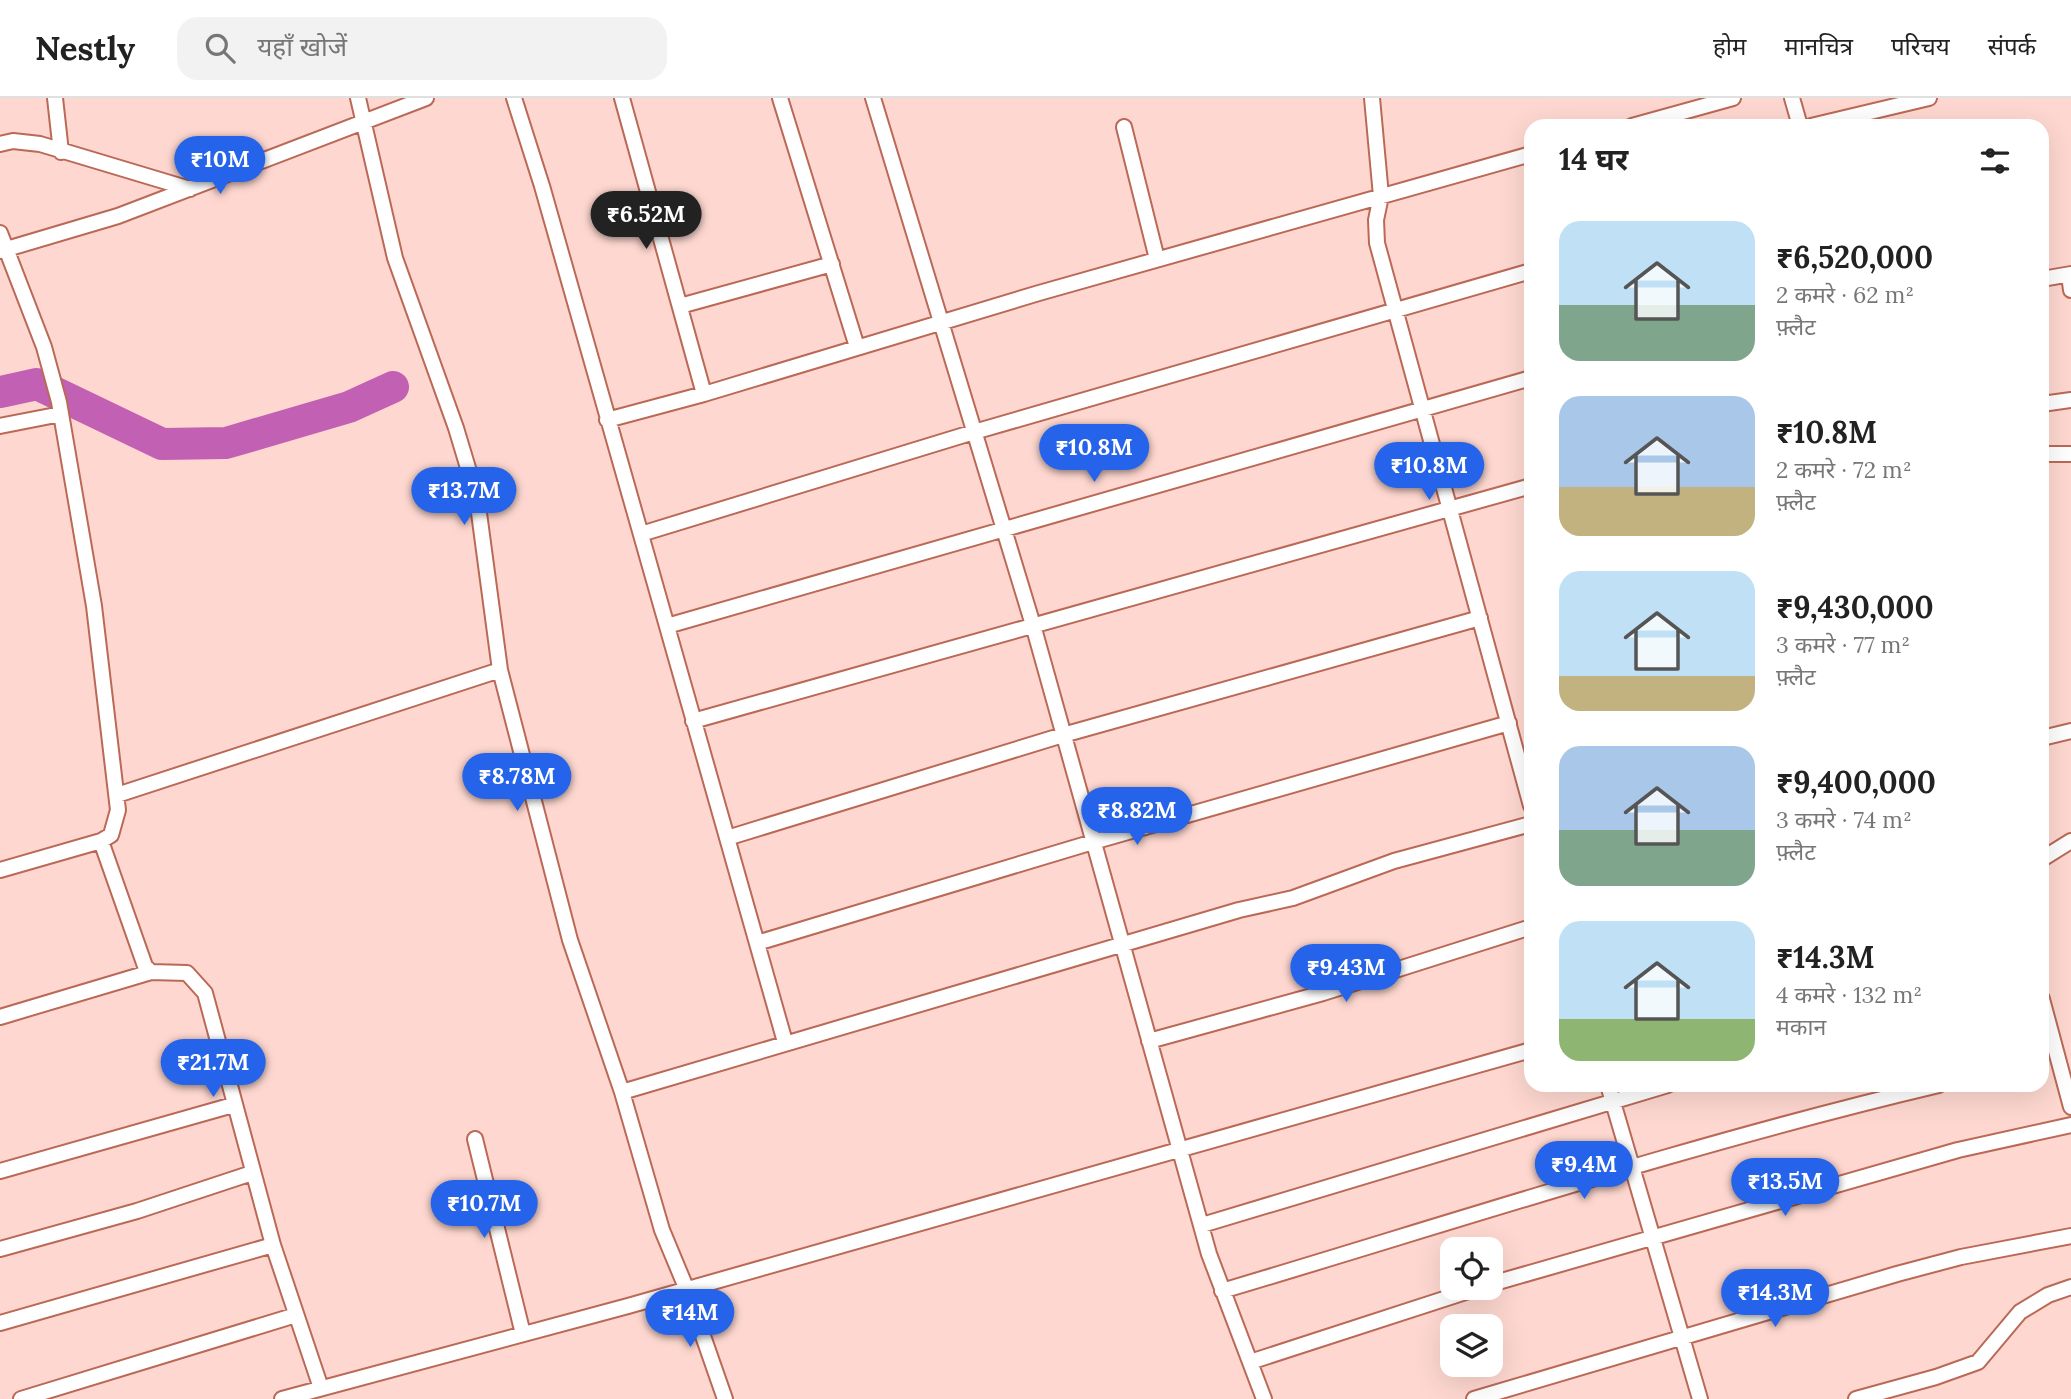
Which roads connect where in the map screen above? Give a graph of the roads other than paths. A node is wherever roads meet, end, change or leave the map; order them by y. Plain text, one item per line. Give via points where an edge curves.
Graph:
1 (55, 98) edge
2 (358, 98) edge
3 (426, 98) edge
4 (514, 98) edge
5 (622, 98) edge
6 (780, 98) edge
7 (873, 98) edge
8 (1373, 98) edge
9 (1733, 98) edge
10 (1792, 98) edge
11 (1929, 98) edge
12 (1657, 119) edge
13 (1798, 119) edge
14 (1840, 119) edge
15 (361, 121) junction
16 (1124, 127) dead end
17 (0, 144) edge
18 (61, 152) junction
19 (1524, 156) edge
20 (190, 189) junction
21 (1381, 196) junction
22 (0, 233) edge
23 (3, 251) edge
24 (1157, 259) junction
25 (832, 264) junction
26 (1524, 273) edge
27 (2049, 279) edge
28 (2070, 279) edge
29 (680, 306) junction
30 (1394, 310) junction
31 (942, 321) junction
32 (857, 347) junction
33 (1524, 380) edge
34 (704, 394) junction
35 (2071, 400) edge
36 (2049, 403) edge
37 (60, 408) junction
38 (1421, 410) junction
39 (607, 420) junction
40 (0, 426) edge
41 (974, 432) junction
42 (2049, 454) edge
43 (2071, 454) edge
44 (1524, 488) edge
45 (1449, 510) junction
46 (1002, 528) junction
47 (641, 534) junction
48 (1480, 618) junction
49 (667, 625) junction
50 (1034, 625) junction
51 (500, 670) junction
52 (693, 721) junction
53 (1509, 723) junction
54 (2071, 731) edge
55 (1063, 736) junction
56 (2049, 736) edge
57 (1524, 780) edge
58 (117, 795) junction
59 (1524, 826) edge
60 (727, 838) junction
61 (102, 841) junction
62 (2071, 841) edge
63 (1093, 842) junction
64 (2049, 855) edge
65 (1, 865) edge
66 (1524, 929) edge
67 (757, 943) junction
68 (1121, 947) junction
69 (150, 972) junction
70 (0, 1017) edge
71 (1149, 1041) junction
72 (785, 1042) junction
73 (1524, 1052) edge
74 (2050, 1058) edge
75 (622, 1092) junction
76 (1610, 1092) edge
77 (1644, 1092) edge
78 (1909, 1092) edge
79 (1612, 1101) junction
80 (233, 1105) junction
81 (2071, 1107) edge
82 (2071, 1125) edge
83 (475, 1139) dead end
84 (1181, 1148) junction
85 (1630, 1169) junction
86 (0, 1171) edge
87 (252, 1173) junction
88 (1202, 1225) junction
89 (2071, 1236) edge
90 (1652, 1239) junction
91 (273, 1245) junction
92 (0, 1249) edge
93 (1503, 1281) edge
94 (2071, 1287) edge
95 (687, 1290) junction
96 (1222, 1291) junction
97 (1441, 1300) edge
98 (296, 1315) junction
99 (0, 1323) edge
100 (523, 1334) junction
101 (1682, 1339) junction
102 (1250, 1362) junction
103 (321, 1388) junction
104 (21, 1399) edge
105 (282, 1399) edge
106 (725, 1399) edge
107 (1264, 1399) edge
108 (1474, 1399) edge
109 (1700, 1399) edge
110 (1856, 1399) edge

1 - 18 street
2 - 15 street
3 - 15 street
4 - 39 street
5 - 29 street
6 - 25 street
7 - 31 street
8 - 21 street
9 - 12 street
10 - 13 street
11 - 14 street
15 - 20 street
15 - 51 street via 387,230 477,498
16 - 24 street
17 - 18 street via 27,141
18 - 20 street
19 - 21 street
20 - 23 street
21 - 24 street
21 - 30 street via 1377,243
22 - 23 street
23 - 37 street
24 - 31 street
25 - 29 street
25 - 32 street
26 - 30 street
27 - 28 street
29 - 34 street
30 - 38 street
30 - 41 street
31 - 32 street
31 - 41 street
32 - 34 street
33 - 38 street
34 - 39 street
35 - 36 street
37 - 40 street
37 - 58 street via 96,618
38 - 45 street
38 - 46 street
39 - 47 street
41 - 46 street
41 - 47 street
42 - 43 street
44 - 45 street
45 - 48 street
45 - 50 street
46 - 49 street
46 - 50 street
47 - 49 street
48 - 53 street
48 - 55 street
49 - 52 street
50 - 52 street
50 - 55 street
51 - 58 street
51 - 75 street via 570,940
52 - 60 street
53 - 57 street
53 - 63 street
54 - 56 street
55 - 60 street
55 - 63 street
58 - 61 street via 116,824
59 - 68 street via 1394,861 1310,893 1240,909
60 - 67 street
61 - 65 street
61 - 69 street via 140,956
62 - 64 street
63 - 67 street
63 - 68 street
66 - 71 street via 1323,993
67 - 72 street
68 - 71 street
68 - 72 street
69 - 70 street
69 - 80 street via 187,974 200,985
71 - 84 street
72 - 75 street
73 - 84 street
74 - 81 street
75 - 95 street via 662,1230
76 - 79 street
77 - 79 street
78 - 85 street
79 - 85 street
79 - 88 street
80 - 86 street
80 - 87 street
82 - 90 street via 1946,1153
83 - 100 street
84 - 88 street
84 - 95 street
85 - 90 street
85 - 96 street
87 - 91 street
87 - 92 street
88 - 96 street
89 - 101 street via 1910,1270
90 - 93 street
90 - 101 street
91 - 98 street
91 - 99 street
94 - 110 street via 2020,1312 1978,1362
95 - 100 street
95 - 106 street
96 - 102 street
97 - 102 street
98 - 103 street
98 - 104 street
100 - 103 street
101 - 108 street
101 - 109 street
102 - 107 street
103 - 105 street

